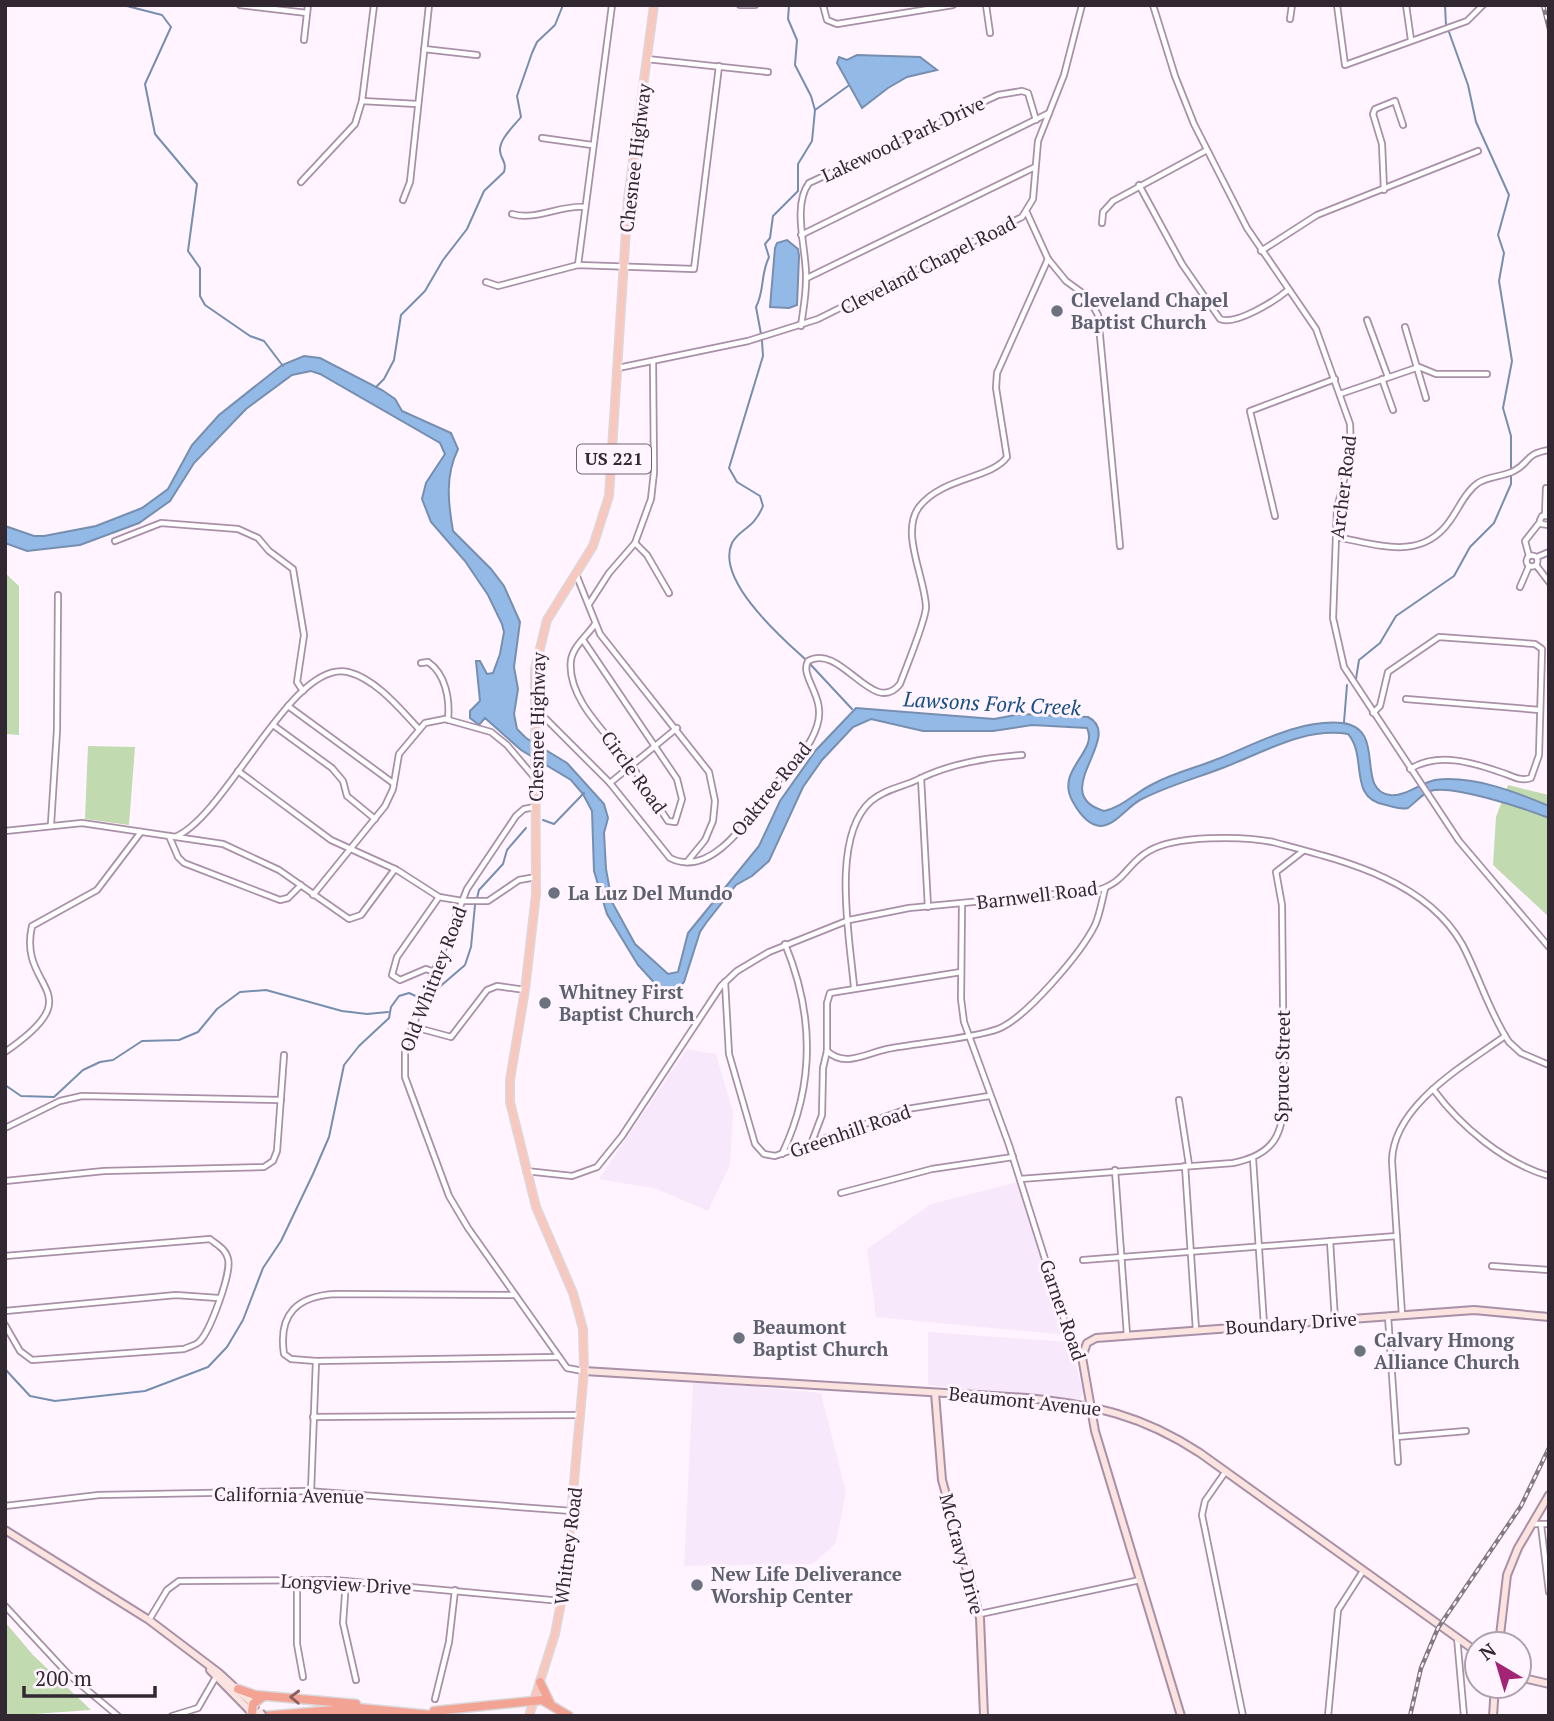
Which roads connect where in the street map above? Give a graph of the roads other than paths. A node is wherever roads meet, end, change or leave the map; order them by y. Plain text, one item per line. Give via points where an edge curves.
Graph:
1 (240, 5) edge
2 (308, 5) edge
3 (374, 5) edge
4 (429, 5) edge
5 (612, 5) edge
6 (654, 5) edge
7 (741, 5) edge
8 (755, 5) edge
9 (823, 5) edge
10 (953, 5) edge
11 (986, 5) edge
12 (1082, 5) edge
13 (1292, 5) edge
14 (1337, 5) edge
15 (1406, 5) edge
16 (1483, 5) edge
17 (1155, 6) edge
18 (307, 13) junction
19 (1290, 19) dead end
20 (990, 33) dead end
21 (304, 40) dead end
22 (1411, 40) junction
23 (424, 49) junction
24 (477, 55) dead end
25 (647, 59) junction
26 (719, 66) junction
27 (768, 72) dead end
28 (362, 101) junction
29 (417, 104) junction
30 (1049, 113) junction
31 (1037, 120) junction
32 (1403, 125) dead end
33 (542, 138) dead end
34 (592, 145) junction
35 (1207, 150) junction
36 (1478, 151) dead end
37 (1036, 166) junction
38 (301, 182) dead end
39 (1139, 185) junction
40 (1384, 190) junction
41 (403, 200) dead end
42 (584, 207) junction
43 (1027, 213) junction
44 (512, 214) dead end
45 (1102, 223) dead end
46 (801, 235) junction
47 (1261, 251) junction
48 (1048, 259) junction
49 (578, 265) junction
50 (623, 267) junction
51 (807, 278) junction
52 (486, 282) dead end
53 (1288, 290) junction
54 (1367, 320) dead end
55 (801, 326) junction
56 (1405, 327) dead end
57 (653, 362) junction
58 (1419, 367) junction
59 (618, 368) junction
60 (1487, 374) dead end
61 (1388, 377) junction
62 (1335, 379) junction
63 (1382, 379) junction
64 (1340, 394) junction
65 (1426, 398) dead end
66 (1393, 410) dead end
67 (1549, 450) edge
68 (1546, 488) dead end
69 (1275, 516) dead end
70 (1547, 516) edge
71 (1540, 522) junction
72 (1549, 526) edge
73 (1336, 537) junction
74 (115, 541) dead end
75 (635, 543) junction
76 (1120, 546) dead end
77 (1549, 552) edge
78 (1529, 556) junction
79 (1536, 557) junction
80 (1535, 565) junction
81 (1529, 566) junction
82 (576, 573) junction
83 (1549, 582) edge
84 (1520, 587) dead end
85 (670, 593) dead end
86 (58, 595) dead end
87 (589, 604) junction
88 (595, 624) junction
89 (583, 640) junction
90 (421, 663) dead end
91 (303, 691) junction
92 (1406, 699) dead end
93 (288, 706) junction
94 (1540, 710) junction
95 (536, 713) junction
96 (1373, 713) junction
97 (449, 720) junction
98 (273, 725) junction
99 (419, 729) junction
100 (677, 729) junction
101 (654, 747) junction
102 (1022, 755) dead end
103 (631, 765) junction
104 (1410, 769) junction
105 (238, 771) junction
106 (534, 777) junction
107 (921, 778) junction
108 (610, 783) junction
109 (394, 784) junction
110 (535, 807) junction
111 (375, 819) junction
112 (51, 824) junction
113 (5, 831) edge
114 (141, 832) junction
115 (172, 836) junction
116 (350, 850) junction
117 (1304, 851) junction
118 (687, 862) junction
119 (395, 869) junction
120 (537, 877) junction
121 (301, 885) junction
122 (1106, 888) junction
123 (313, 895) junction
124 (439, 897) junction
125 (462, 901) junction
126 (962, 904) junction
127 (929, 907) junction
128 (849, 920) junction
129 (785, 944) junction
130 (1549, 947) edge
131 (434, 972) junction
132 (961, 972) junction
133 (725, 982) junction
134 (854, 987) junction
135 (525, 990) junction
136 (414, 1027) junction
137 (968, 1035) junction
138 (1505, 1036) junction
139 (827, 1051) junction
140 (5, 1052) edge
141 (284, 1055) dead end
142 (1549, 1065) edge
143 (1433, 1089) junction
144 (989, 1096) junction
145 (281, 1100) junction
146 (1179, 1100) dead end
147 (5, 1128) edge
148 (811, 1145) junction
149 (781, 1154) junction
150 (1013, 1157) junction
151 (1253, 1159) junction
152 (1187, 1166) junction
153 (1115, 1170) junction
154 (525, 1171) junction
155 (1549, 1176) edge
156 (1020, 1179) junction
157 (5, 1181) edge
158 (841, 1193) dead end
159 (1397, 1236) junction
160 (1329, 1241) junction
161 (1260, 1246) junction
162 (1190, 1251) junction
163 (5, 1256) edge
164 (1121, 1256) junction
165 (1083, 1261) dead end
166 (1492, 1266) dead end
167 (1549, 1270) edge
168 (515, 1295) junction
169 (218, 1298) junction
170 (5, 1311) edge
171 (1402, 1315) junction
172 (1388, 1316) junction
173 (1549, 1317) edge
174 (1335, 1320) junction
175 (5, 1325) edge
176 (1264, 1325) junction
177 (1196, 1330) junction
178 (1127, 1335) junction
179 (1082, 1353) junction
180 (560, 1357) junction
181 (316, 1361) junction
182 (584, 1371) junction
183 (935, 1392) junction
184 (1088, 1405) junction
185 (579, 1415) junction
186 (313, 1417) junction
187 (1466, 1431) dead end
188 (1396, 1437) junction
189 (1398, 1462) dead end
190 (1226, 1471) junction
191 (311, 1491) junction
192 (1549, 1494) edge
193 (5, 1506) edge
194 (573, 1511) junction
195 (1532, 1524) junction
196 (1549, 1524) edge
197 (1541, 1525) junction
198 (6, 1531) edge
199 (1547, 1564) edge
200 (1364, 1570) junction
201 (1140, 1579) junction
202 (297, 1580) junction
203 (346, 1581) junction
204 (455, 1590) junction
205 (1549, 1592) edge
206 (562, 1601) junction
207 (5, 1606) edge
208 (980, 1614) junction
209 (149, 1620) junction
210 (1501, 1630) edge
211 (1457, 1637) junction
212 (1463, 1642) edge
213 (218, 1675) junction
214 (303, 1677) dead end
215 (356, 1679) dead end
216 (540, 1682) junction
217 (238, 1689) junction
218 (264, 1696) junction
219 (435, 1699) dead end
220 (533, 1702) junction
221 (550, 1703) junction
222 (380, 1712) edge
223 (421, 1712) junction
224 (257, 1713) edge
225 (118, 1716) edge
226 (172, 1716) edge
227 (326, 1716) edge
228 (441, 1716) edge
229 (528, 1716) edge
230 (569, 1716) edge
231 (984, 1716) edge
232 (1181, 1716) edge
233 (1243, 1716) edge
234 (1328, 1716) edge
235 (1464, 1716) edge

1 - 18 street
2 - 18 street
3 - 28 street
4 - 23 street
5 - 34 street
6 - 25 main road, Chesnee Highway / US 221
7 - 8 street
9 - 10 street via 825,18 834,24
11 - 20 street
12 - 30 street, Cleveland Chapel Road
13 - 19 street
14 - 22 street via 1345,65
15 - 22 street
16 - 22 street via 1467,21
17 - 35 street, Archer Road via 1181,92
18 - 21 street
23 - 24 street
23 - 29 street
25 - 26 street
25 - 50 main road, Chesnee Highway / US 221
26 - 27 street
26 - 50 street via 694,269
28 - 29 street
28 - 38 street via 355,124
29 - 41 street via 410,182
30 - 31 street
30 - 37 street, Cleveland Chapel Road via 1038,141
31 - 46 street
31 - 46 street, Lakewood Park Drive via 1026,92 998,95 812,181 804,193
32 - 40 street via 1395,101 1375,109
33 - 34 street
34 - 42 street
35 - 39 street
35 - 47 street, Archer Road
36 - 40 street
37 - 43 street, Cleveland Chapel Road
37 - 51 street
39 - 45 street via 1113,201 1103,212
39 - 53 street via 1182,264 1220,320 1257,309
40 - 47 street via 1310,218
42 - 44 street via 523,217
42 - 49 street
43 - 48 street
43 - 55 street, Cleveland Chapel Road via 852,305
46 - 51 street, Lakewood Park Drive
47 - 53 street, Archer Road
48 - 76 street via 1066,281 1088,297 1100,323
48 - 118 street, Oaktree Road via 997,373 1007,457 998,466 942,488 920,506 915,517 912,537 925,611 900,684 880,693 830,660 818,657 808,661 806,673 820,704 808,745 741,830 709,855
49 - 50 street
49 - 52 street via 498,286
50 - 59 main road, Chesnee Highway / US 221
51 - 55 street, Lakewood Park Drive
53 - 62 street, Archer Road via 1317,328
54 - 61 street
55 - 57 street, Cleveland Chapel Road
56 - 58 street
57 - 59 street, Cleveland Chapel Road
57 - 75 street via 654,485
58 - 60 street via 1436,374
58 - 61 street
58 - 65 street
59 - 82 main road, Chesnee Highway / US 221 via 609,496 598,535
61 - 63 street
62 - 64 street, Archer Road
62 - 69 street via 1250,414
63 - 64 street
63 - 66 street
64 - 73 street, Archer Road via 1352,442 1338,496
67 - 73 street via 1533,453 1517,470 1477,484 1449,523 1425,544 1387,546
68 - 70 street
70 - 71 street
71 - 72 street
71 - 78 street via 1525,541
73 - 96 street, Archer Road via 1335,638 1348,676
74 - 91 street via 162,523 238,528 258,538 293,569 303,631 297,682
75 - 85 street
75 - 87 street
77 - 79 street
78 - 79 street
78 - 81 street
79 - 80 street
80 - 81 street
80 - 83 street
81 - 84 street
82 - 87 street
82 - 95 main road, Chesnee Highway / US 221 via 553,606 539,642
86 - 112 street
87 - 88 street
88 - 89 street, Circle Road
88 - 100 street
89 - 101 street, Circle Road
89 - 103 street, Circle Road via 571,663 579,694
90 - 97 street via 435,666 444,684
91 - 93 street
91 - 99 street via 330,673 349,672 388,698
92 - 94 street
93 - 98 street
93 - 109 street
94 - 96 street via 1543,653 1539,645 1443,636 1391,669 1380,706
94 - 104 street via 1538,762 1529,779 1441,758
95 - 106 main road, Chesnee Highway / US 221
95 - 108 street
96 - 104 street, Archer Road
97 - 99 street via 433,720
97 - 106 street via 496,736
98 - 105 street
98 - 111 street via 332,768 349,798
99 - 109 street via 399,754
100 - 101 street
100 - 118 street via 704,762 715,801 710,831
101 - 103 street
101 - 103 street, Circle Road via 682,792 676,821 668,821
102 - 107 street via 964,762
103 - 108 street
104 - 130 street, Archer Road via 1475,863
105 - 115 street via 190,830
105 - 116 street
106 - 110 main road, Chesnee Highway / US 221
107 - 127 street
107 - 128 street via 876,797 855,821 848,855
108 - 118 street via 667,855
109 - 111 street
110 - 120 main road, Chesnee Highway / US 221
110 - 125 street, Old Whitney Road via 516,816 480,866
111 - 116 street
112 - 113 street
112 - 114 street via 82,823
114 - 115 street
114 - 140 street via 97,890 34,924 31,949 48,993 48,1012 39,1028
115 - 121 street via 236,849
115 - 121 street via 178,858 195,868 280,900
116 - 119 street
116 - 123 street
117 - 122 street, Barnwell Road via 1254,838 1172,844 1149,850 1123,878
117 - 138 street, Barnwell Road via 1392,881 1428,903 1463,946
117 - 151 street, Spruce Street via 1276,872 1282,914 1284,1125
119 - 123 street via 361,915 349,919
119 - 124 street
120 - 125 street via 523,878 493,899
120 - 135 main road, Chesnee Highway / US 221
121 - 123 street
122 - 126 street, Barnwell Road
122 - 137 street via 1092,930 1023,1012 998,1029
124 - 125 street
124 - 131 street via 397,957 392,975 398,981 426,969
125 - 131 street, Old Whitney Road
126 - 127 street, Barnwell Road
126 - 132 street, Garner Road
127 - 128 street, Barnwell Road
128 - 129 street, Barnwell Road
128 - 134 street
129 - 133 street, Barnwell Road
129 - 149 street via 801,989 808,1048 800,1107
131 - 136 street, Old Whitney Road
132 - 134 street
132 - 137 street, Garner Road
133 - 149 street, Greenhill Road via 729,1054 755,1144 764,1154
133 - 154 street, Barnwell Road via 600,1164 572,1176
134 - 139 street via 828,995
135 - 136 street via 497,986 485,991 451,1037
135 - 154 main road, Chesnee Highway / US 221 via 509,1092
136 - 168 street, Old Whitney Road via 405,1046 403,1069 423,1133 455,1207
137 - 139 street via 850,1060 835,1058
137 - 144 street, Garner Road
138 - 142 street, Barnwell Road via 1521,1053
138 - 143 street
139 - 148 street via 822,1068 822,1115
141 - 145 street
143 - 155 street via 1465,1124 1510,1158
143 - 159 street via 1394,1144
144 - 148 street, Greenhill Road via 913,1108
144 - 150 street, Garner Road
145 - 147 street via 82,1096 60,1101
145 - 157 street via 277,1151 264,1167 104,1171
146 - 152 street
148 - 149 street, Greenhill Road
150 - 156 street, Garner Road
150 - 158 street via 932,1169
151 - 152 street
151 - 161 street
152 - 153 street
152 - 162 street
153 - 156 street
153 - 164 street
154 - 182 main road, Chesnee Highway / US 221 via 574,1296 583,1329
156 - 179 street, Garner Road via 1069,1335
159 - 160 street
159 - 171 street
160 - 161 street
160 - 174 street
161 - 162 street
161 - 176 street
162 - 164 street
162 - 177 street
163 - 169 street via 210,1239 230,1262
164 - 165 street
164 - 178 street
166 - 167 street
168 - 180 street, Old Whitney Road
168 - 181 street via 336,1294 310,1298 295,1305 285,1317 282,1339 285,1356
169 - 170 street via 176,1295
169 - 175 street via 200,1341 184,1349 32,1360 20,1351
171 - 172 street, Boundary Drive
171 - 173 street, Boundary Drive via 1486,1310
172 - 174 street, Boundary Drive
172 - 188 street
174 - 176 street, Boundary Drive
176 - 177 street, Boundary Drive
177 - 178 street, Boundary Drive
178 - 179 street, Boundary Drive via 1093,1339
179 - 184 street, Garner Road
180 - 181 street
180 - 182 street, Old Whitney Road via 567,1368
181 - 186 street
182 - 183 street, Beaumont Avenue
182 - 185 main road, Whitney Road / US 221
183 - 184 street, Beaumont Avenue
183 - 208 street, McCravy Drive via 942,1480
184 - 190 street, Beaumont Avenue via 1163,1430
184 - 201 street, Garner Road
185 - 186 street
185 - 194 main road, Whitney Road / US 221
186 - 191 street
187 - 188 street
188 - 189 street
190 - 200 street, Beaumont Avenue
190 - 233 street via 1205,1501 1202,1515
191 - 193 street, California Avenue via 112,1494
191 - 194 street, California Avenue
192 - 195 street
194 - 206 main road, Whitney Road / US 221
195 - 197 street
195 - 210 street via 1507,1575
196 - 197 street
197 - 199 street
198 - 209 street
199 - 205 street
200 - 211 street, Beaumont Avenue
200 - 234 street via 1338,1610
201 - 208 street
201 - 232 street, Garner Road
202 - 203 street, Longview Drive
202 - 209 street, Longview Drive via 179,1581 167,1590
202 - 214 street via 297,1647
203 - 204 street, Longview Drive
203 - 215 street via 344,1631
204 - 206 street, Longview Drive
204 - 219 street
206 - 216 main road, Whitney Road / US 221
207 - 225 street via 68,1674
208 - 231 street, McCravy Drive
209 - 213 street
211 - 212 street, Beaumont Avenue
211 - 235 street
213 - 217 street
213 - 224 street
213 - 226 street via 198,1708
216 - 220 main road, Whitney Road / US 221
216 - 221 highway
217 - 218 highway
217 - 224 street
222 -> 218 highway via 336,1701
218 - 224 highway
220 - 221 highway
220 - 223 highway
220 - 229 main road, Whitney Road / US 221
221 - 230 highway
222 - 223 highway
222 - 224 highway
222 - 227 highway
223 - 228 highway

